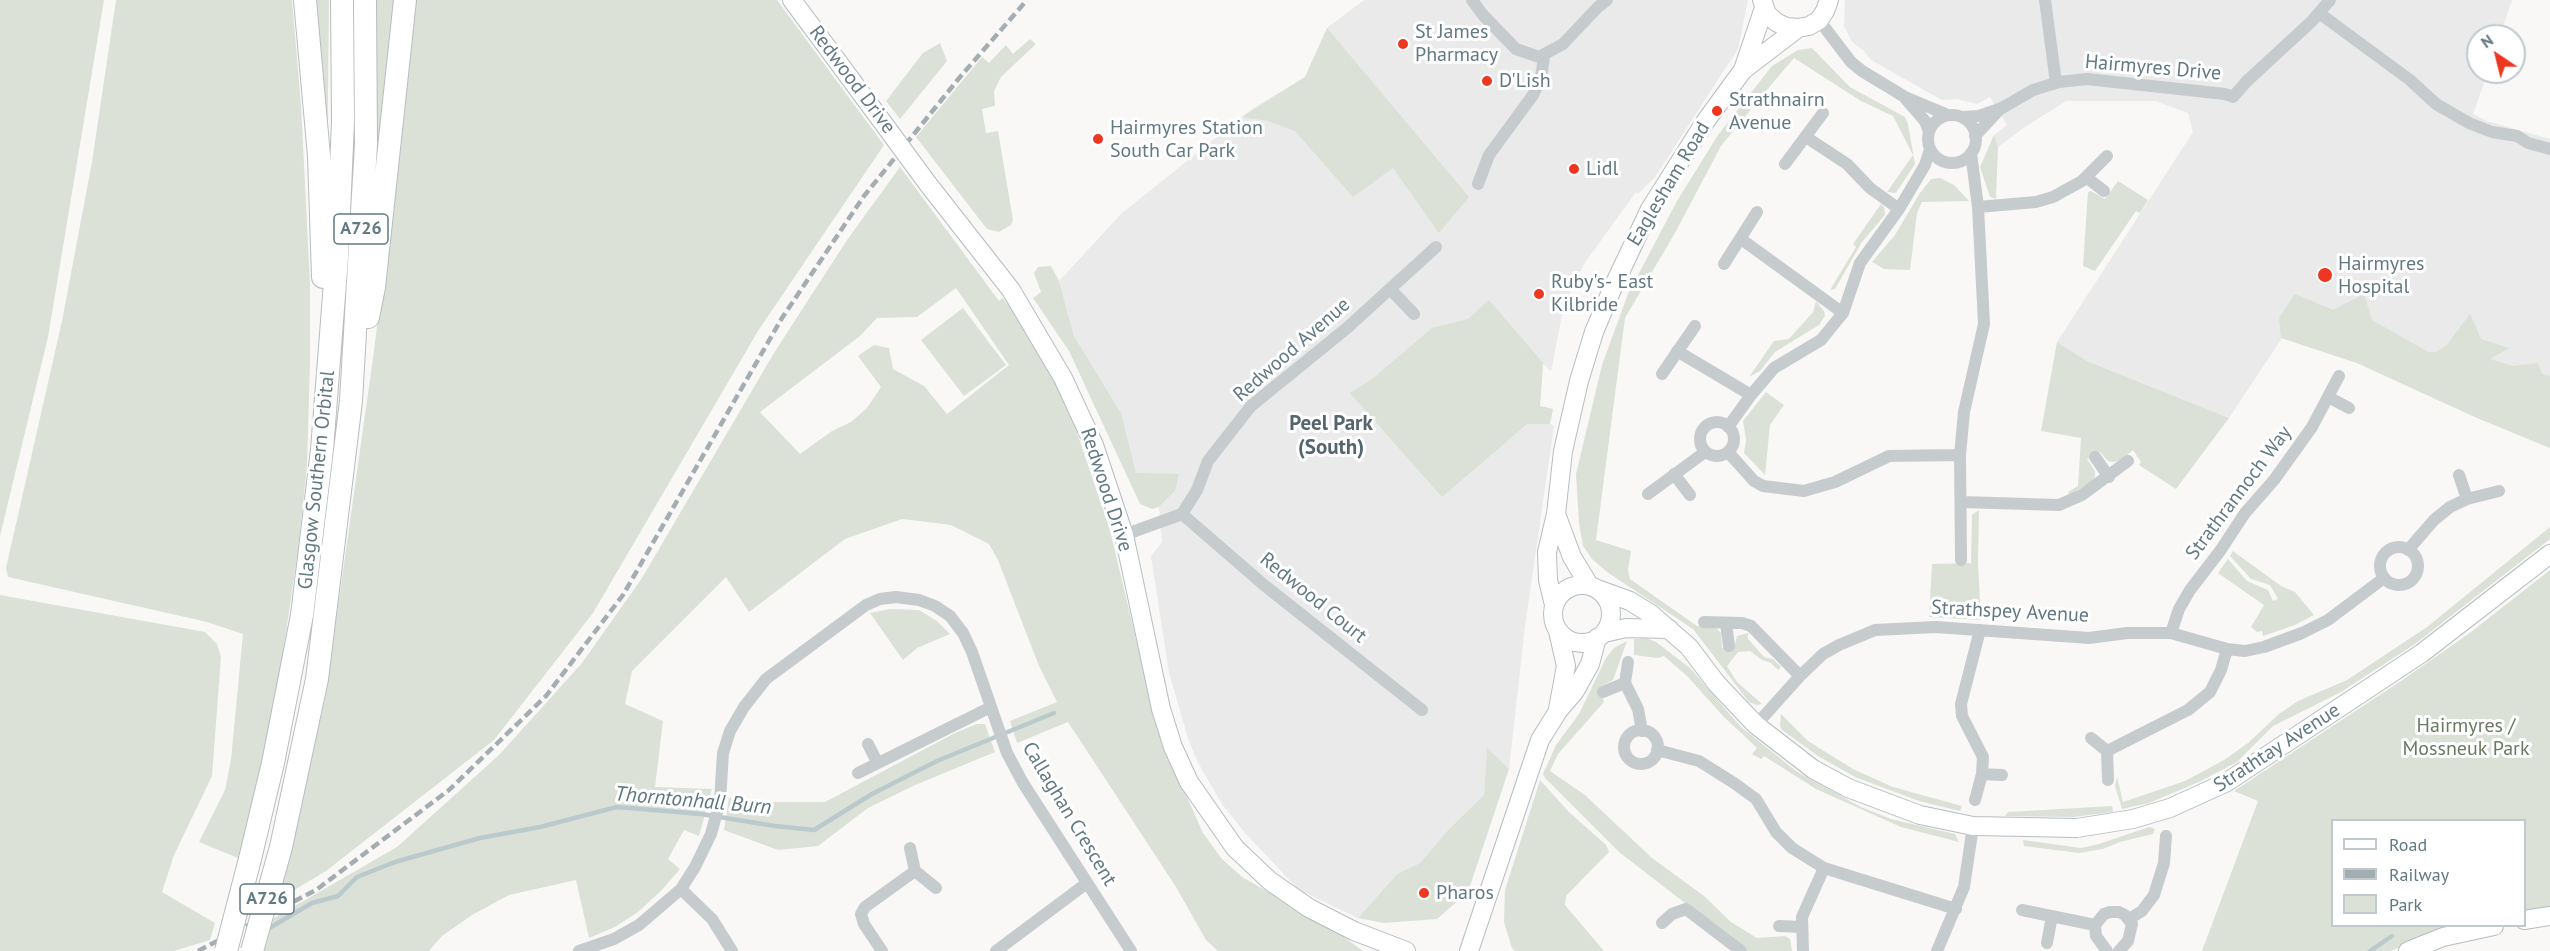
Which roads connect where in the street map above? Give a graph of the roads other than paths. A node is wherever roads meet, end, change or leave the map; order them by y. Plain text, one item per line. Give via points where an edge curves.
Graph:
1 (305, 0) edge
2 (342, 0) edge
3 (365, 0) edge
4 (405, 0) edge
5 (792, 0) edge
6 (1472, 0) edge
7 (1607, 0) edge
8 (1829, 0) edge
9 (2045, 0) edge
10 (2330, 0) edge
11 (1761, 3) edge
12 (2319, 13) junction
13 (1819, 20) junction
14 (1798, 28) junction
15 (1544, 56) junction
16 (1743, 69) junction
17 (2056, 83) junction
18 (1905, 97) junction
19 (2002, 108) junction
20 (1823, 113) dead end
21 (1948, 116) junction
22 (1962, 117) junction
23 (1929, 132) junction
24 (1975, 136) junction
25 (1806, 137) junction
26 (1930, 149) junction
27 (2550, 149) edge
28 (1971, 153) junction
29 (2107, 156) dead end
30 (1948, 162) junction
31 (1785, 164) dead end
32 (2086, 177) junction
33 (1917, 180) junction
34 (1478, 184) dead end
35 (1976, 190) junction
36 (2104, 191) dead end
37 (1978, 207) junction
38 (1899, 209) junction
39 (1757, 212) dead end
40 (1741, 239) junction
41 (1436, 247) dead end
42 (1724, 264) dead end
43 (1391, 290) junction
44 (1843, 313) junction
45 (1414, 314) dead end
46 (1695, 326) dead end
47 (1677, 351) junction
48 (1662, 374) dead end
49 (2339, 375) dead end
50 (327, 392) junction
51 (1751, 395) junction
52 (2328, 397) junction
53 (351, 401) junction
54 (2349, 408) dead end
55 (1728, 427) junction
56 (1705, 452) junction
57 (1728, 452) junction
58 (1960, 454) junction
59 (2095, 457) dead end
60 (2128, 462) dead end
61 (1674, 474) junction
62 (2459, 475) dead end
63 (2109, 477) junction
64 (2499, 491) dead end
65 (1648, 494) dead end
66 (1690, 495) dead end
67 (2466, 498) junction
68 (1961, 502) junction
69 (1182, 514) junction
70 (1556, 514) junction
71 (1124, 535) junction
72 (2408, 550) junction
73 (2550, 554) edge
74 (1961, 560) dead end
75 (2384, 578) junction
76 (1593, 587) junction
77 (1554, 605) junction
78 (1704, 622) dead end
79 (1726, 623) junction
80 (1669, 629) junction
81 (1980, 630) junction
82 (1558, 631) junction
83 (2171, 633) junction
84 (1600, 636) junction
85 (1729, 646) dead end
86 (2227, 649) junction
87 (1628, 662) dead end
88 (1800, 676) junction
89 (1625, 683) junction
90 (1603, 692) dead end
91 (991, 707) junction
92 (1422, 710) dead end
93 (1558, 711) junction
94 (1756, 725) junction
95 (1642, 731) junction
96 (2091, 738) dead end
97 (868, 744) dead end
98 (1657, 750) junction
99 (2107, 751) junction
100 (877, 762) junction
101 (858, 773) dead end
102 (1982, 774) junction
103 (2002, 776) dead end
104 (2108, 780) dead end
105 (1975, 801) dead end
106 (1973, 826) junction
107 (2166, 836) dead end
108 (909, 848) dead end
109 (1824, 868) junction
110 (915, 871) junction
111 (1087, 883) junction
112 (936, 888) dead end
113 (681, 889) junction
114 (1956, 909) junction
115 (2022, 910) dead end
116 (2052, 916) junction
117 (2550, 916) edge
118 (2129, 920) junction
119 (2526, 920) edge
120 (1662, 922) dead end
121 (1779, 926) dead end
122 (2095, 926) junction
123 (1801, 927) junction
124 (2489, 927) edge
125 (2048, 943) dead end
126 (226, 951) edge
127 (252, 951) edge
128 (579, 951) edge
129 (732, 951) edge
130 (882, 951) edge
131 (996, 951) edge
132 (1131, 951) edge
133 (1406, 951) edge
134 (1469, 951) edge
135 (1741, 951) edge
136 (1803, 951) edge
137 (1936, 951) edge
138 (2107, 951) edge
139 (2120, 951) edge
140 (2408, 951) edge

1 - 50 highway, A726 via 319,156
2 - 50 highway, Glasgow Southern Orbital / A726 via 343,122
3 - 53 highway, Glasgow Southern Orbital / A726 via 366,144
4 - 53 highway, A726 via 374,287
5 - 71 street, Redwood Drive, bridge via 1011,290 1063,378 1094,445
6 - 15 street via 1516,50
7 - 15 street via 1563,45
8 - 13 street
9 - 17 street
10 - 12 street
11 - 14 street via 1776,22
11 - 16 street, Eaglesham Road
12 - 17 street, Hairmyres Drive via 2234,97 2087,79
12 - 27 street via 2436,104 2469,123
13 - 14 street, Eaglesham Road
13 - 18 street via 1851,62
14 - 16 street, Eaglesham Road
15 - 34 street via 1533,95 1489,155
16 - 70 street, Eaglesham Road via 1650,209 1594,332 1563,451
17 - 19 street, Hairmyres Drive via 2033,90
18 - 21 street
18 - 23 street
19 - 22 street, Hairmyres Drive
19 - 24 street, Hairmyres Drive
20 - 25 street
21 - 22 street
21 - 23 street via 1935,122
22 - 24 street
23 - 26 street
24 - 28 street
25 - 31 street
25 - 38 street via 1846,164
26 - 30 street
26 - 33 street
28 - 30 street via 1964,159
28 - 35 street
29 - 32 street
30 - 33 street
30 - 35 street
32 - 36 street
32 - 37 street via 2068,190 2036,202
33 - 38 street
35 - 37 street
37 - 58 street via 1984,324 1964,412
38 - 44 street via 1860,263
39 - 40 street
40 - 42 street
40 - 44 street
41 - 43 street, Redwood Avenue
43 - 45 street
43 - 69 street, Redwood Avenue via 1251,406 1208,461
44 - 51 street via 1821,340 1774,368
46 - 47 street
47 - 48 street
47 - 51 street
49 - 52 street, Strathrannoch Way
50 - 126 highway, Glasgow Southern Orbital / A726, bridge via 302,615 273,763
51 - 55 street
52 - 54 street
52 - 83 street, Strathrannoch Way via 2312,427 2190,590
53 - 127 highway, Glasgow Southern Orbital / A726, bridge via 317,679 281,847
55 - 56 street via 1716,422 1705,426 1700,442
55 - 57 street via 1734,438
56 - 57 street via 1719,456
56 - 61 street
57 - 58 street via 1763,486 1804,491 1835,482 1889,456
58 - 68 street
59 - 63 street
60 - 63 street
61 - 65 street
61 - 66 street
62 - 67 street
63 - 68 street via 2071,502 2059,505
64 - 67 street
67 - 72 street via 2434,520
68 - 74 street
69 - 71 street
69 - 92 street, Redwood Court via 1264,585
70 - 76 street, Eaglesham Road via 1572,557
70 - 77 street, Eaglesham Road via 1547,552
71 - 133 street, Redwood Drive via 1161,709 1189,783 1211,816 1252,865 1309,908
72 - 75 street via 2396,548 2385,554 2380,566
72 - 75 street via 2418,565 2411,581 2394,585
73 - 106 street, Strathtay Avenue via 2422,653 2206,794 2122,822 2077,828
75 - 86 street, Strathspey Avenue via 2328,620 2302,633 2264,647
76 - 77 street via 1571,586 1557,597
76 - 80 street, Strathtay Avenue via 1630,602
76 - 84 street via 1611,610 1611,618
77 - 82 street
78 - 79 street
79 - 85 street
79 - 88 street via 1751,626
80 - 84 street via 1626,628
80 - 94 street, Strathtay Avenue
81 - 83 street, Strathspey Avenue via 2089,638
81 - 88 street, Strathspey Avenue via 1875,630 1831,649
81 - 102 street via 1961,704 1962,716 1983,757
82 - 84 street via 1572,641 1589,642
82 - 93 street via 1566,666
83 - 86 street, Strathspey Avenue
84 - 93 street via 1580,682
86 - 99 street via 2216,681 2200,702
87 - 89 street
88 - 94 street, Strathspey Avenue
89 - 90 street
89 - 95 street via 1638,709
91 - 100 street
91 - 111 street, Callaghan Crescent via 1023,783
91 - 113 street, Callaghan Crescent via 972,652 950,616 919,600 896,597 873,601 766,679 753,694 734,724 724,750 720,796 711,834
93 - 134 street via 1530,765
94 - 106 street, Strathtay Avenue via 1813,769 1848,788 1920,815
95 - 98 street via 1653,736
95 - 98 street via 1626,739 1624,750 1629,759 1644,764
96 - 99 street
97 - 100 street
98 - 109 street via 1699,761 1734,783 1756,799 1776,832 1792,848
99 - 104 street
100 - 101 street
102 - 103 street
102 - 105 street
106 - 114 street via 1964,887
107 - 118 street via 2164,863 2154,895
108 - 110 street
109 - 114 street
109 - 123 street
110 - 112 street
110 - 130 street via 861,914
111 - 131 street
111 - 132 street, Callaghan Crescent
113 - 128 street, Callaghan Crescent via 639,925
113 - 129 street via 712,919
114 - 137 street
115 - 116 street
116 - 122 street
116 - 125 street
117 - 119 street
118 - 122 street via 2119,912 2110,912 2103,914
118 - 139 street via 2131,931
120 - 135 street via 1686,909
121 - 123 street
122 - 138 street via 2096,936
123 - 136 street
124 - 140 street via 2444,937

